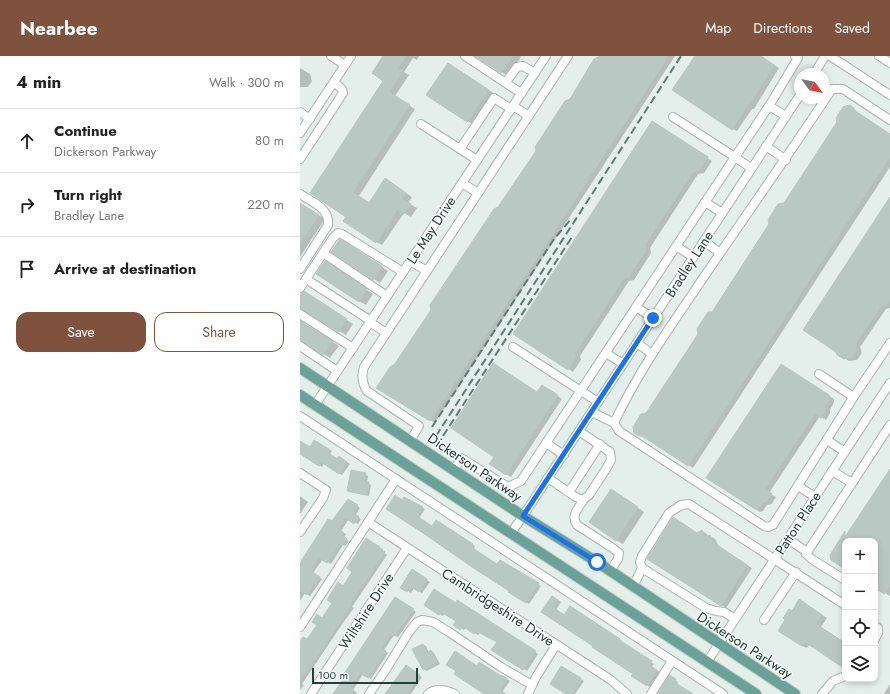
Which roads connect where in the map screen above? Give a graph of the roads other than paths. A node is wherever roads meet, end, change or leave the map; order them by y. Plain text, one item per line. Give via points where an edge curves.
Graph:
1 (331, 56) edge
2 (351, 56) edge
3 (465, 56) edge
4 (546, 56) edge
5 (795, 56) edge
6 (826, 56) edge
7 (830, 56) edge
8 (879, 56) edge
9 (566, 57) edge
10 (890, 63) edge
11 (345, 65) junction
12 (818, 68) edge
13 (535, 72) junction
14 (334, 82) junction
15 (506, 82) junction
16 (522, 93) junction
17 (890, 96) edge
18 (794, 103) edge
19 (768, 106) junction
20 (512, 107) junction
21 (300, 112) edge
22 (529, 116) junction
23 (786, 116) junction
24 (311, 117) junction
25 (673, 117) dead end
26 (890, 120) edge
27 (323, 123) junction
28 (421, 124) dead end
29 (300, 133) edge
30 (766, 146) junction
31 (460, 149) junction
32 (301, 156) edge
33 (735, 158) junction
34 (477, 160) junction
35 (786, 160) junction
36 (751, 168) junction
37 (462, 183) junction
38 (478, 193) junction
39 (300, 194) edge
40 (705, 202) junction
41 (722, 213) junction
42 (704, 241) junction
43 (676, 246) junction
44 (323, 253) junction
45 (720, 253) junction
46 (693, 257) junction
47 (410, 261) junction
48 (300, 269) edge
49 (427, 271) junction
50 (403, 272) junction
51 (306, 280) junction
52 (300, 288) edge
53 (388, 296) junction
54 (636, 307) junction
55 (300, 314) edge
56 (653, 318) junction
57 (371, 322) junction
58 (386, 333) junction
59 (637, 343) junction
60 (890, 343) edge
61 (300, 346) edge
62 (513, 347) dead end
63 (353, 348) junction
64 (606, 353) junction
65 (652, 354) junction
66 (623, 364) junction
67 (300, 368) edge
68 (338, 371) junction
69 (819, 374) dead end
70 (890, 383) edge
71 (328, 386) junction
72 (581, 391) junction
73 (300, 394) edge
74 (853, 398) junction
75 (598, 402) junction
76 (315, 404) junction
77 (592, 412) junction
78 (300, 416) edge
79 (614, 423) junction
80 (890, 425) edge
81 (579, 431) junction
82 (827, 440) junction
83 (410, 441) junction
84 (546, 443) junction
85 (600, 444) junction
86 (845, 452) junction
87 (564, 455) junction
88 (454, 470) junction
89 (832, 471) junction
90 (300, 473) edge
91 (548, 478) junction
92 (396, 479) junction
93 (852, 483) junction
94 (798, 486) junction
95 (569, 492) junction
96 (815, 497) junction
97 (584, 499) junction
98 (523, 516) junction
99 (368, 522) junction
100 (300, 531) edge
101 (511, 533) junction
102 (788, 539) junction
103 (407, 548) junction
104 (806, 552) junction
105 (775, 559) junction
106 (642, 568) junction
107 (610, 571) junction
108 (796, 572) junction
109 (842, 578) edge
110 (633, 587) junction
111 (842, 603) edge
112 (735, 619) junction
113 (764, 620) dead end
114 (300, 627) edge
115 (718, 644) junction
116 (556, 645) junction
117 (672, 661) junction
118 (707, 662) junction
119 (842, 677) edge
120 (532, 685) junction
121 (311, 694) edge
122 (368, 694) edge
123 (428, 694) edge
124 (455, 694) edge
125 (528, 694) edge
126 (627, 694) edge
127 (651, 694) edge
128 (723, 694) edge
129 (756, 694) edge
130 (795, 694) edge
131 (822, 694) edge

1 - 11 street
2 - 11 street
3 - 15 street
4 - 13 street, Le May Drive
5 - 19 street via 798,58
6 - 12 street
7 - 17 street
8 - 10 street
9 - 22 street
11 - 14 street
13 - 15 street via 523,66 518,67
13 - 16 street, Le May Drive
14 - 24 street
14 - 27 street via 343,93
15 - 16 street
16 - 20 street, Le May Drive
18 - 23 street, Bradley Lane
19 - 23 street
19 - 33 street
20 - 22 street
20 - 31 street via 494,98
20 - 34 street, Le May Drive
21 - 24 street
22 - 38 street
23 - 30 street, Bradley Lane
24 - 27 street
24 - 29 street
25 - 33 street
26 - 35 street via 843,89 832,89
27 - 32 street
28 - 31 street
30 - 35 street
30 - 36 street, Bradley Lane
31 - 34 street
33 - 36 street
33 - 40 street
34 - 37 street, Le May Drive
35 - 45 street
36 - 41 street, Bradley Lane
37 - 38 street
37 - 47 street, Le May Drive
38 - 49 street
39 - 48 street via 324,210 329,217 328,225
40 - 41 street
40 - 43 street
41 - 42 street, Bradley Lane
42 - 45 street
42 - 46 street, Bradley Lane
43 - 46 street
43 - 54 street
44 - 50 street via 338,233
44 - 51 street
44 - 53 street
45 - 65 street
46 - 56 street, Bradley Lane
47 - 49 street
47 - 50 street, Le May Drive
49 - 58 street
50 - 53 street, Le May Drive
51 - 52 street
51 - 57 street
53 - 57 street, Le May Drive
54 - 56 street
54 - 64 street
55 - 63 street
56 - 59 street, Bradley Lane
57 - 58 street
57 - 63 street, Le May Drive
58 - 83 street via 364,367 363,381 367,391 419,426
59 - 65 street
59 - 66 street, Bradley Lane
60 - 74 street
61 - 68 street
62 - 72 street
63 - 68 street, Le May Drive
64 - 66 street
64 - 72 street
65 - 79 street
66 - 75 street, Bradley Lane
67 - 71 main road, Dickerson Parkway
68 - 71 street, Le May Drive
69 - 74 street
70 - 86 street, Patton Place
71 - 76 street, Le May Drive
71 - 83 main road, Dickerson Parkway
72 - 75 street
72 - 84 street
73 - 76 main road
74 - 82 street
75 - 77 street, Bradley Lane
76 - 101 main road
77 - 79 street
77 - 81 street, Bradley Lane
78 - 92 street
79 - 94 street via 619,431 764,526 773,525
80 - 93 street
81 - 85 street
81 - 87 street, Bradley Lane
82 - 86 street
82 - 94 street
83 - 88 main road, Dickerson Parkway
84 - 87 street
84 - 88 street via 521,481 508,487 461,458
85 - 95 street
85 - 97 street via 610,452 611,460
86 - 89 street, Patton Place
87 - 91 street, Bradley Lane
88 - 98 main road, Dickerson Parkway
89 - 93 street
89 - 96 street, Patton Place
90 - 100 street via 326,490
91 - 95 street
91 - 98 street, Bradley Lane
92 - 99 street
92 - 117 street
93 - 104 street
94 - 96 street
95 - 97 street
96 - 102 street, Patton Place
97 - 107 street via 574,516 574,521 619,553
98 - 101 street, Bradley Lane
98 - 107 main road, Dickerson Parkway
99 - 103 street, Cambridgeshire Drive
99 - 114 street
101 - 118 main road
102 - 104 street
102 - 105 street, Patton Place
103 - 116 street, Cambridgeshire Drive
103 - 121 street, Wiltshire Drive
104 - 109 street
105 - 106 street via 689,504 681,504 669,513 642,556
105 - 108 street
105 - 112 street, Patton Place
106 - 110 street
106 - 112 street via 706,608 724,612
107 - 110 main road, Dickerson Parkway
108 - 111 street
108 - 113 street
110 - 115 main road, Dickerson Parkway
112 - 115 street, Patton Place
115 - 118 street, Patton Place
115 - 130 main road, Dickerson Parkway
116 - 120 street
116 - 126 street, Cambridgeshire Drive via 611,680
117 - 127 street
117 - 128 street
118 - 129 main road
119 - 131 street via 833,681
120 - 122 street via 433,622 422,620 409,632
120 - 125 street
123 - 124 street via 437,690

